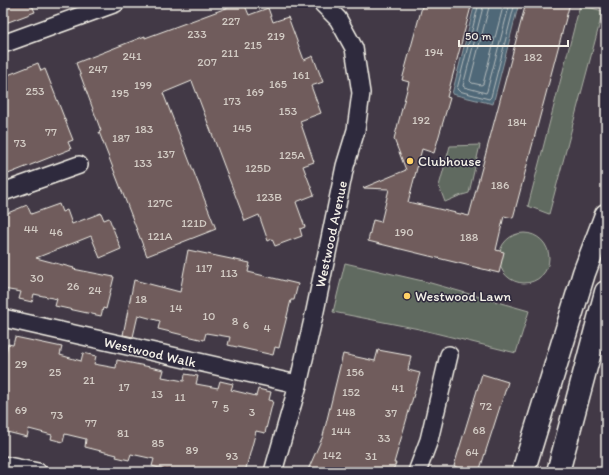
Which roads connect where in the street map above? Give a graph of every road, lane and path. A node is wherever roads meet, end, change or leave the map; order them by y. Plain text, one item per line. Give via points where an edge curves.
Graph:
1 (116, 3) edge
2 (322, 3) edge
3 (3, 44) edge
4 (79, 165) dead end
5 (3, 192) edge
6 (606, 215) edge
7 (606, 292) edge
8 (3, 318) edge
9 (449, 355) dead end
10 (298, 385) junction
11 (3, 465) edge
12 (38, 472) edge
13 (273, 472) edge
14 (417, 472) edge
15 (523, 472) edge
16 (558, 472) edge

1 - 3 street
2 - 10 street, Westwood Avenue via 338,19 354,48 361,93 356,130 345,166
4 - 5 street
6 - 15 highway via 584,272
7 - 16 highway
8 - 10 street, Westwood Walk
9 - 14 street via 429,440
10 - 13 street, Westwood Avenue
11 - 12 street

